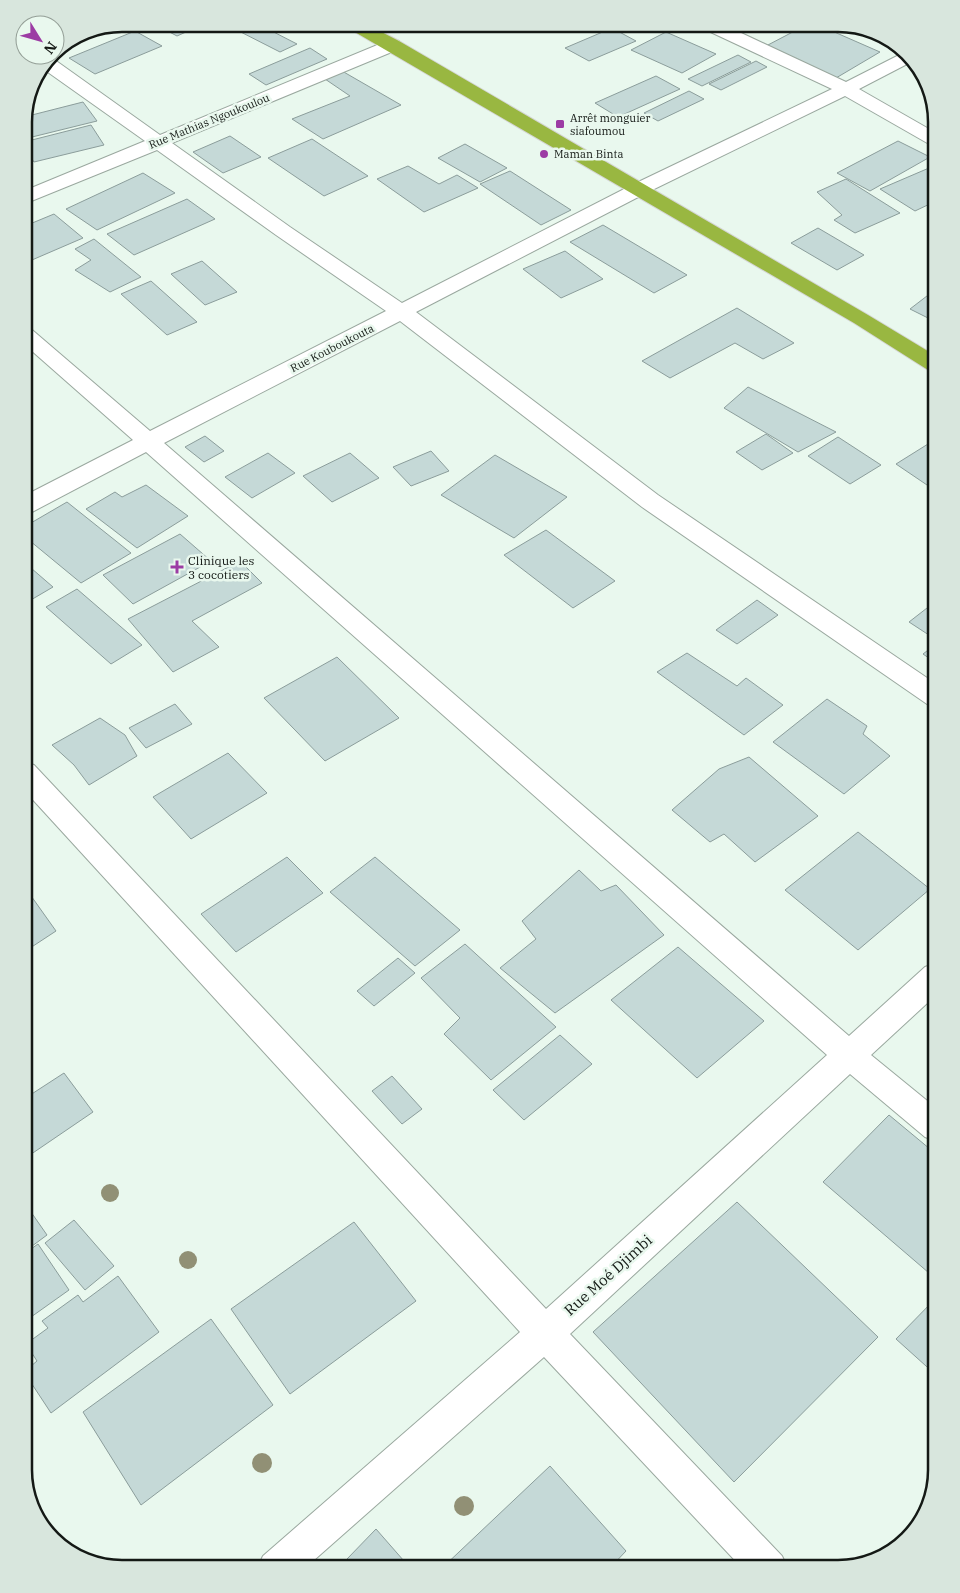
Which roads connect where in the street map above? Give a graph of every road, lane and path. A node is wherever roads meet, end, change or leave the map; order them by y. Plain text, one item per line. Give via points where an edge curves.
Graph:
1 (371, 33) edge
2 (727, 33) edge
3 (393, 45) junction
4 (902, 60) edge
5 (52, 67) edge
6 (846, 89) junction
7 (928, 135) edge
8 (158, 142) junction
9 (639, 188) junction
10 (33, 194) edge
11 (402, 312) junction
12 (33, 341) edge
13 (928, 360) edge
14 (148, 440) junction
15 (33, 501) edge
16 (928, 692) edge
17 (33, 781) edge
18 (928, 983) edge
19 (848, 1055) junction
20 (928, 1120) edge
21 (545, 1333) junction
22 (286, 1560) edge
23 (760, 1560) edge

1 - 3 highway
2 - 6 street
3 - 8 street, Rue Mathias Ngoukoulou
3 - 9 highway
4 - 6 street, Rue Kouboukouta
5 - 8 street
6 - 7 street
6 - 9 street, Rue Kouboukouta
8 - 10 street, Rue Mathias Ngoukoulou
8 - 11 street
9 - 11 street, Rue Kouboukouta
9 - 13 highway
11 - 14 street, Rue Kouboukouta
11 - 16 street via 650,501
12 - 14 street
14 - 15 street, Rue Kouboukouta
14 - 19 street
17 - 21 street
18 - 19 street, Rue Moé Djimbi
19 - 20 street
19 - 21 street, Rue Moé Djimbi
21 - 22 street, Rue Moé Djimbi
21 - 23 street

